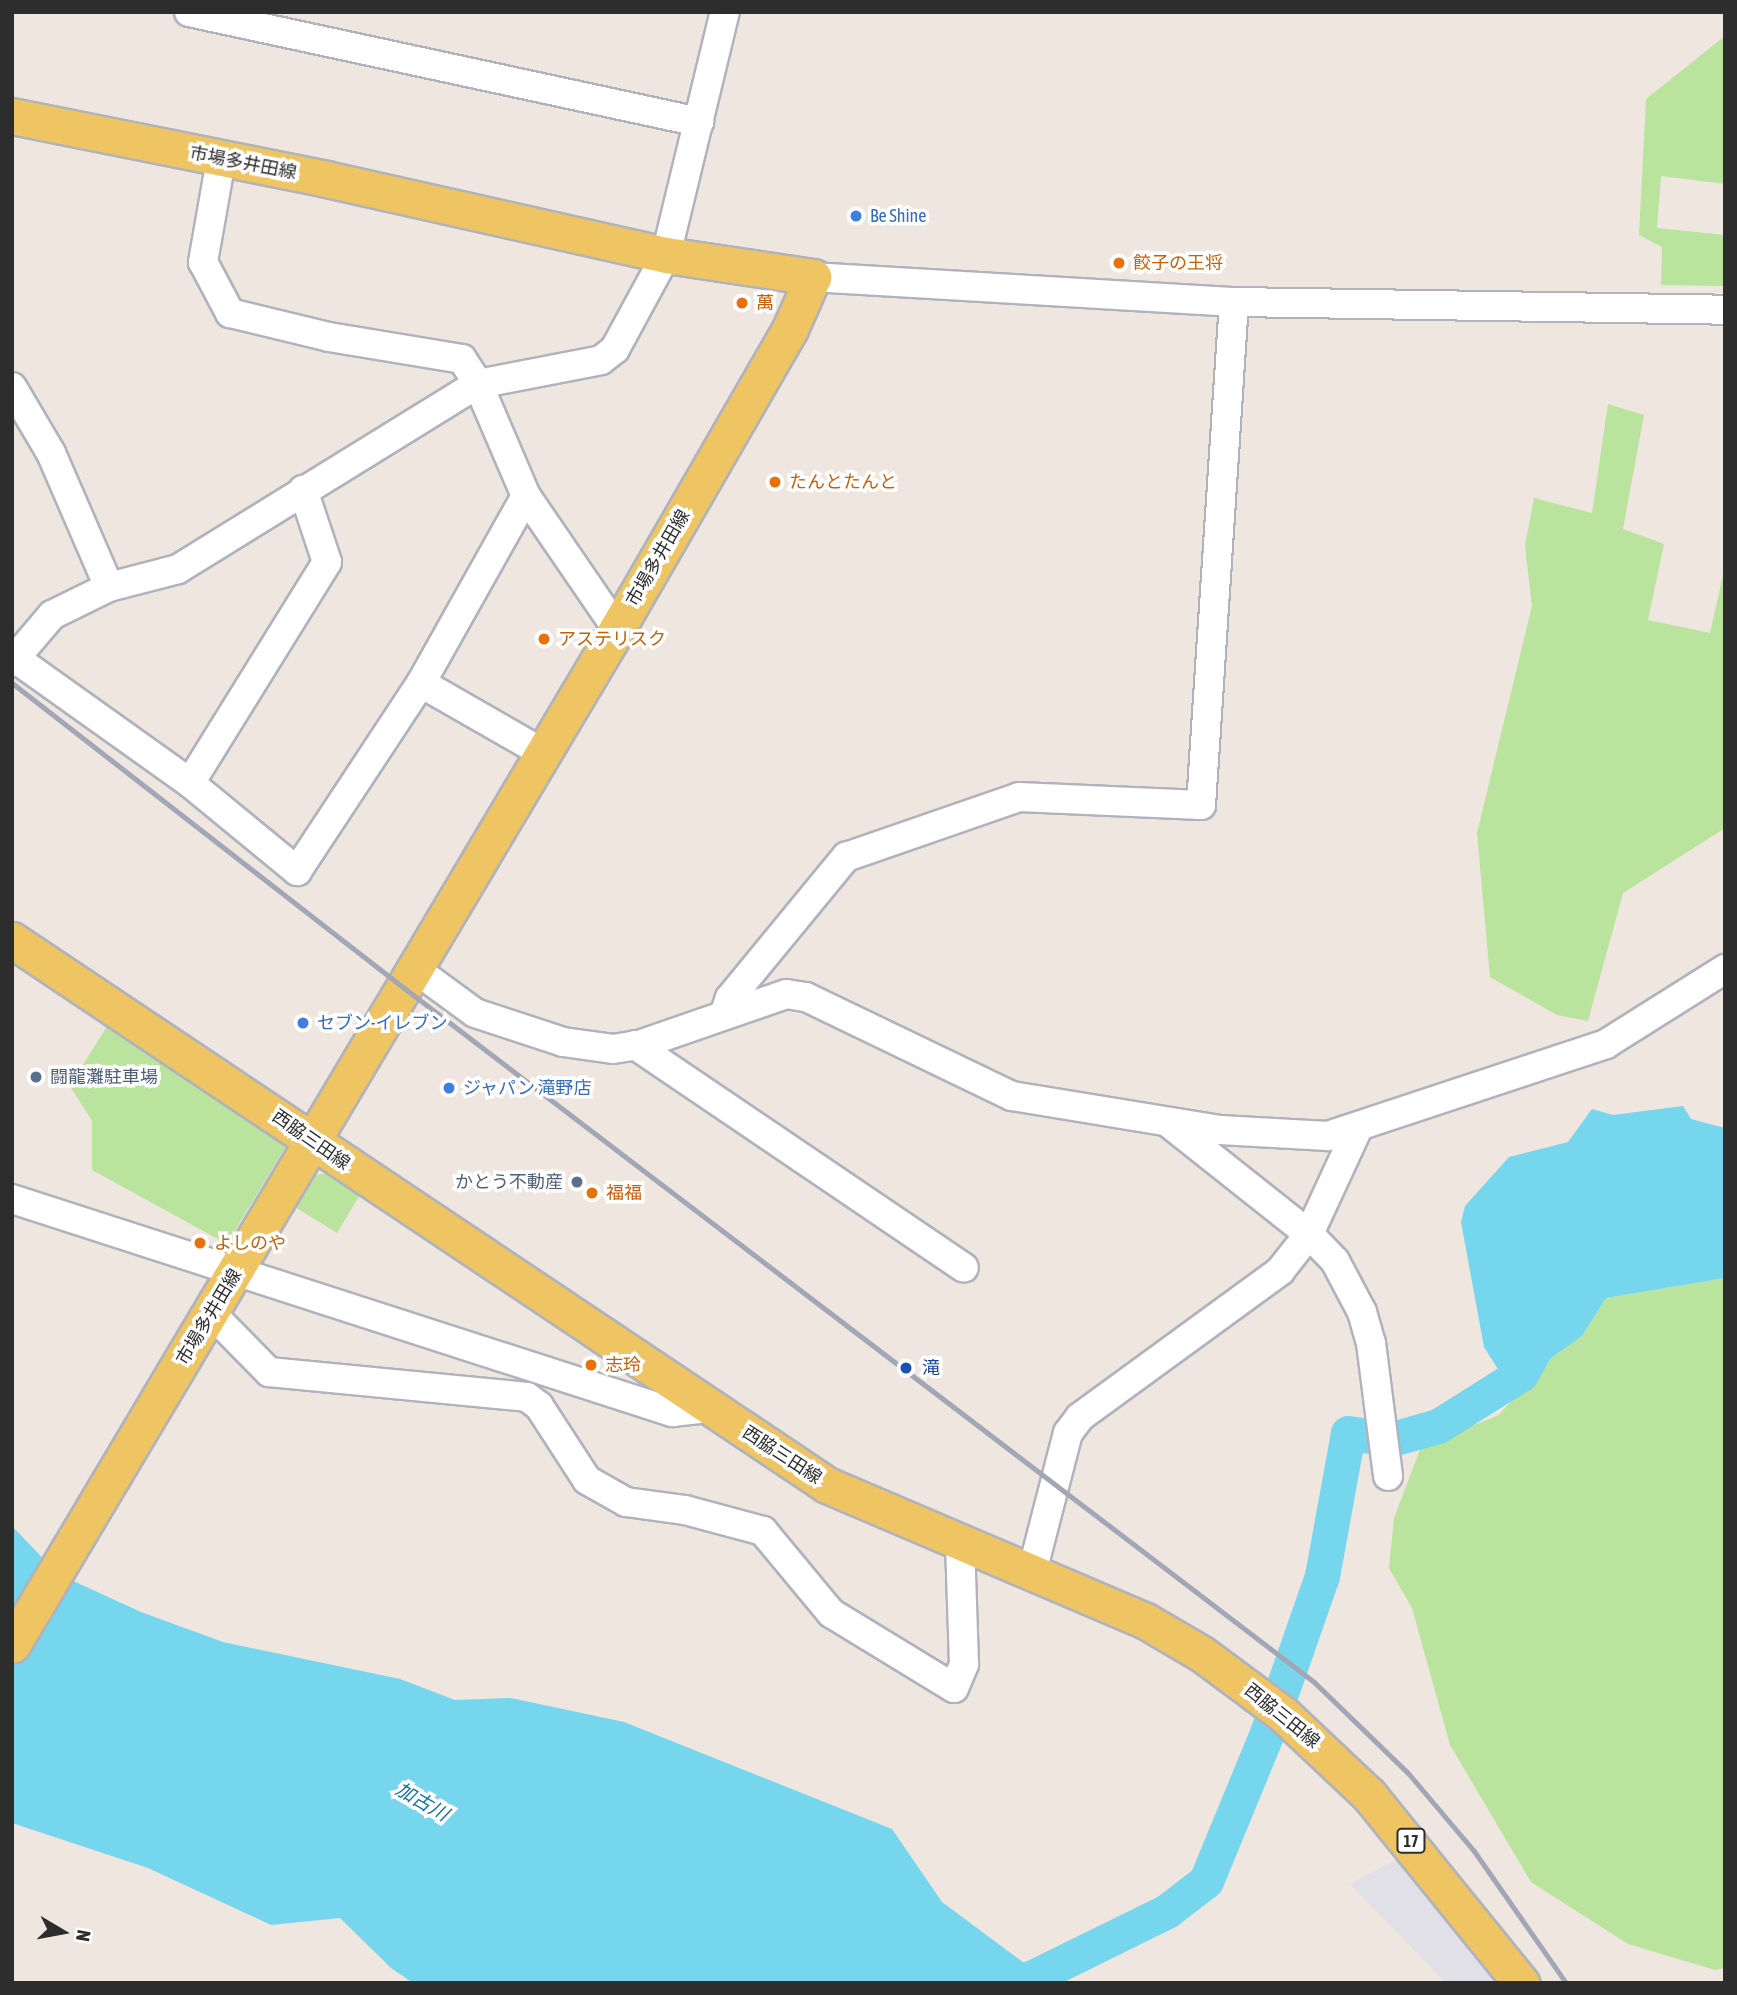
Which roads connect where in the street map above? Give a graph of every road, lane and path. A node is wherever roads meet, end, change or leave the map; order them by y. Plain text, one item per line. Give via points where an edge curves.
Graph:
1 (189, 12) edge
2 (725, 12) edge
3 (12, 116) edge
4 (699, 122) junction
5 (221, 160) junction
6 (666, 255) junction
7 (813, 276) junction
8 (1234, 302) junction
9 (1725, 310) edge
10 (478, 384) junction
11 (12, 387) edge
12 (303, 490) junction
13 (526, 496) junction
14 (109, 587) junction
15 (617, 629) junction
16 (13, 659) edge
17 (421, 683) junction
18 (543, 753) junction
19 (190, 783) junction
20 (12, 940) edge
21 (415, 969) junction
22 (1725, 970) edge
23 (724, 1015) junction
24 (635, 1045) junction
25 (1168, 1122) junction
26 (1358, 1128) junction
27 (313, 1140) junction
28 (12, 1199) edge
29 (1309, 1234) junction
30 (964, 1268) dead end
31 (237, 1271) junction
32 (211, 1313) junction
33 (711, 1408) junction
34 (1388, 1476) dead end
35 (960, 1541) junction
36 (1032, 1572) junction
37 (12, 1645) edge
38 (1521, 1983) edge

1 - 4 street
2 - 4 street
3 - 5 main road, 市場多井田線
4 - 6 street
5 - 6 main road, 市場多井田線
5 - 10 street via 204,262 230,313 329,337 462,359
6 - 7 main road, 市場多井田線
6 - 10 street via 615,349 601,360
7 - 8 street
7 - 15 main road, 市場多井田線 via 790,329
8 - 9 street
8 - 23 street via 1201,805 1019,797 846,857 730,998
10 - 12 street
10 - 13 street
11 - 14 street via 51,453
12 - 14 street via 178,569
12 - 19 street via 327,562
13 - 15 street
13 - 17 street
14 - 16 street via 52,615
15 - 18 main road, 市場多井田線
16 - 19 street
17 - 18 street
17 - 19 street via 297,871
18 - 21 main road, 市場多井田線
20 - 27 main road, 西脇三田線 / 17
21 - 24 street via 475,1013 514,1028 613,1049
21 - 27 main road, 市場多井田線
22 - 26 street via 1606,1044
23 - 24 street
23 - 25 street via 786,994 806,997 1012,1096
24 - 30 street
25 - 26 street via 1328,1136
25 - 29 street
26 - 29 street
27 - 31 main road, 市場多井田線
27 - 33 main road, 西脇三田線 / 17
28 - 31 street
29 - 34 street via 1335,1261 1362,1312 1371,1343
29 - 36 street via 1280,1271 1080,1417 1068,1433
31 - 32 main road, 市場多井田線
31 - 33 street via 672,1412
32 - 35 street via 270,1372 527,1397 539,1406 587,1480 626,1502 685,1510 763,1531 831,1613 954,1688 964,1664
32 - 37 main road, 市場多井田線
33 - 35 main road, 西脇三田線 / 17 via 827,1485
35 - 36 main road, 西脇三田線 / 17
36 - 38 main road, 西脇三田線 / 17 via 1144,1620 1275,1707 1369,1794 1418,1849

